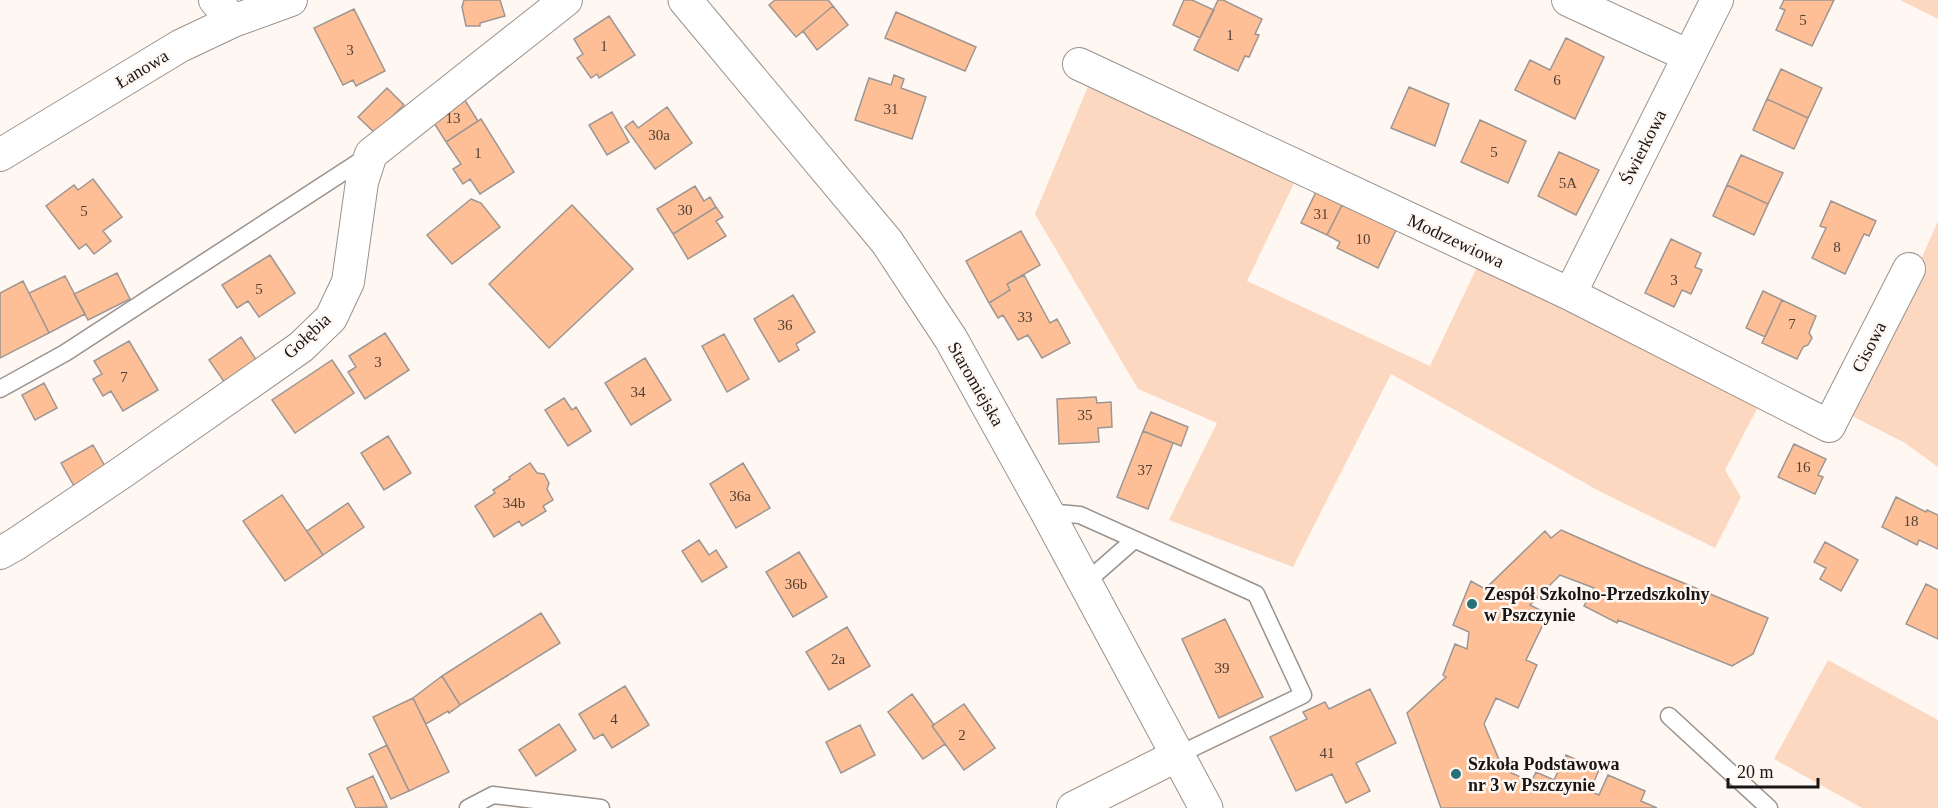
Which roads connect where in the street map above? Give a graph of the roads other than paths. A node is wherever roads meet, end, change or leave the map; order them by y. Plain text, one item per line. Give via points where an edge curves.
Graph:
1 (291, 0) edge
2 (566, 0) edge
3 (685, 0) edge
4 (1568, 0) edge
5 (1717, 0) edge
6 (224, 10) edge
7 (1689, 56) junction
8 (1079, 64) dead end
9 (371, 154) junction
10 (0, 155) edge
11 (1909, 269) dead end
12 (1570, 294) junction
13 (0, 389) edge
14 (1828, 426) joint
15 (1047, 512) junction
16 (1134, 540) junction
17 (0, 553) edge
18 (1085, 583) junction
19 (1669, 716) dead end
20 (1178, 755) junction
21 (468, 808) edge
22 (601, 808) edge
23 (1074, 808) edge
24 (1206, 808) edge
25 (1769, 808) edge

1 - 6 street, Łanowa
2 - 9 street
3 - 15 street, Staromiejska via 887,242 951,339
4 - 7 street
5 - 7 street, Świerkowa
6 - 10 street, Łanowa via 180,46
7 - 12 street, Świerkowa
8 - 12 street, Modrzewiowa
9 - 13 lane via 65,353
9 - 17 street, Gołębia via 362,182 348,282 331,318 301,347
11 - 14 street, Cisowa
12 - 14 street, Modrzewiowa
15 - 16 lane via 1080,515
15 - 18 street, Staromiejska
16 - 18 lane
16 - 20 lane via 1256,594 1303,694
18 - 20 street, Staromiejska
19 - 25 lane
20 - 23 street
20 - 24 street, Staromiejska
21 - 22 lane via 493,795

